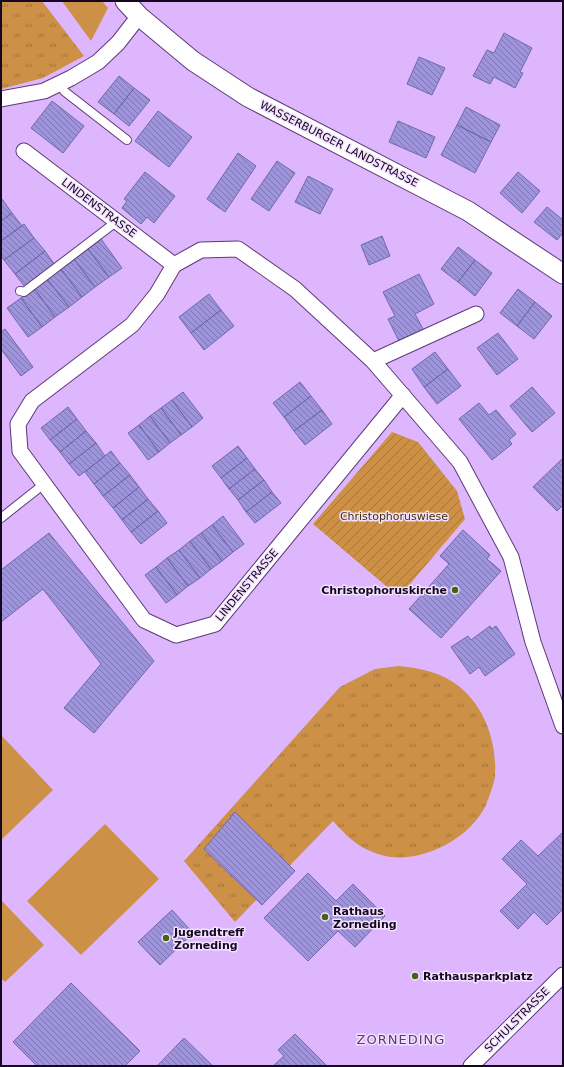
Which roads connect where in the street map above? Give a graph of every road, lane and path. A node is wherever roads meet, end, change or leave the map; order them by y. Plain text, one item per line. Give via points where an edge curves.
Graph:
1 (125, 1) edge
2 (139, 16) junction
3 (60, 83) junction
4 (1, 99) edge
5 (127, 140) dead end
6 (24, 151) dead end
7 (116, 222) junction
8 (174, 265) junction
9 (563, 274) edge
10 (20, 290) dead end
11 (476, 314) dead end
12 (374, 361) junction
13 (403, 395) junction
14 (44, 484) junction
15 (1, 518) edge
16 (563, 726) edge
17 (563, 975) edge
18 (471, 1066) edge

1 - 2 street, WASSERBURGER LANDSTRASSE
2 - 3 street via 98,62
2 - 9 street, WASSERBURGER LANDSTRASSE via 193,61 248,97 468,211
3 - 4 street via 44,91
3 - 5 lane via 64,91
6 - 7 street, LINDENSTRASSE
7 - 8 street, LINDENSTRASSE
7 - 10 lane via 24,292
8 - 12 street via 201,250 238,249 295,289
8 - 14 street, LINDENSTRASSE via 157,294 132,325 32,401 18,424 20,451
11 - 12 street
12 - 13 street
13 - 14 street, LINDENSTRASSE via 215,624 176,635 144,620
13 - 16 street via 460,462 511,557 533,642
14 - 15 lane
17 - 18 street, SCHULSTRASSE

